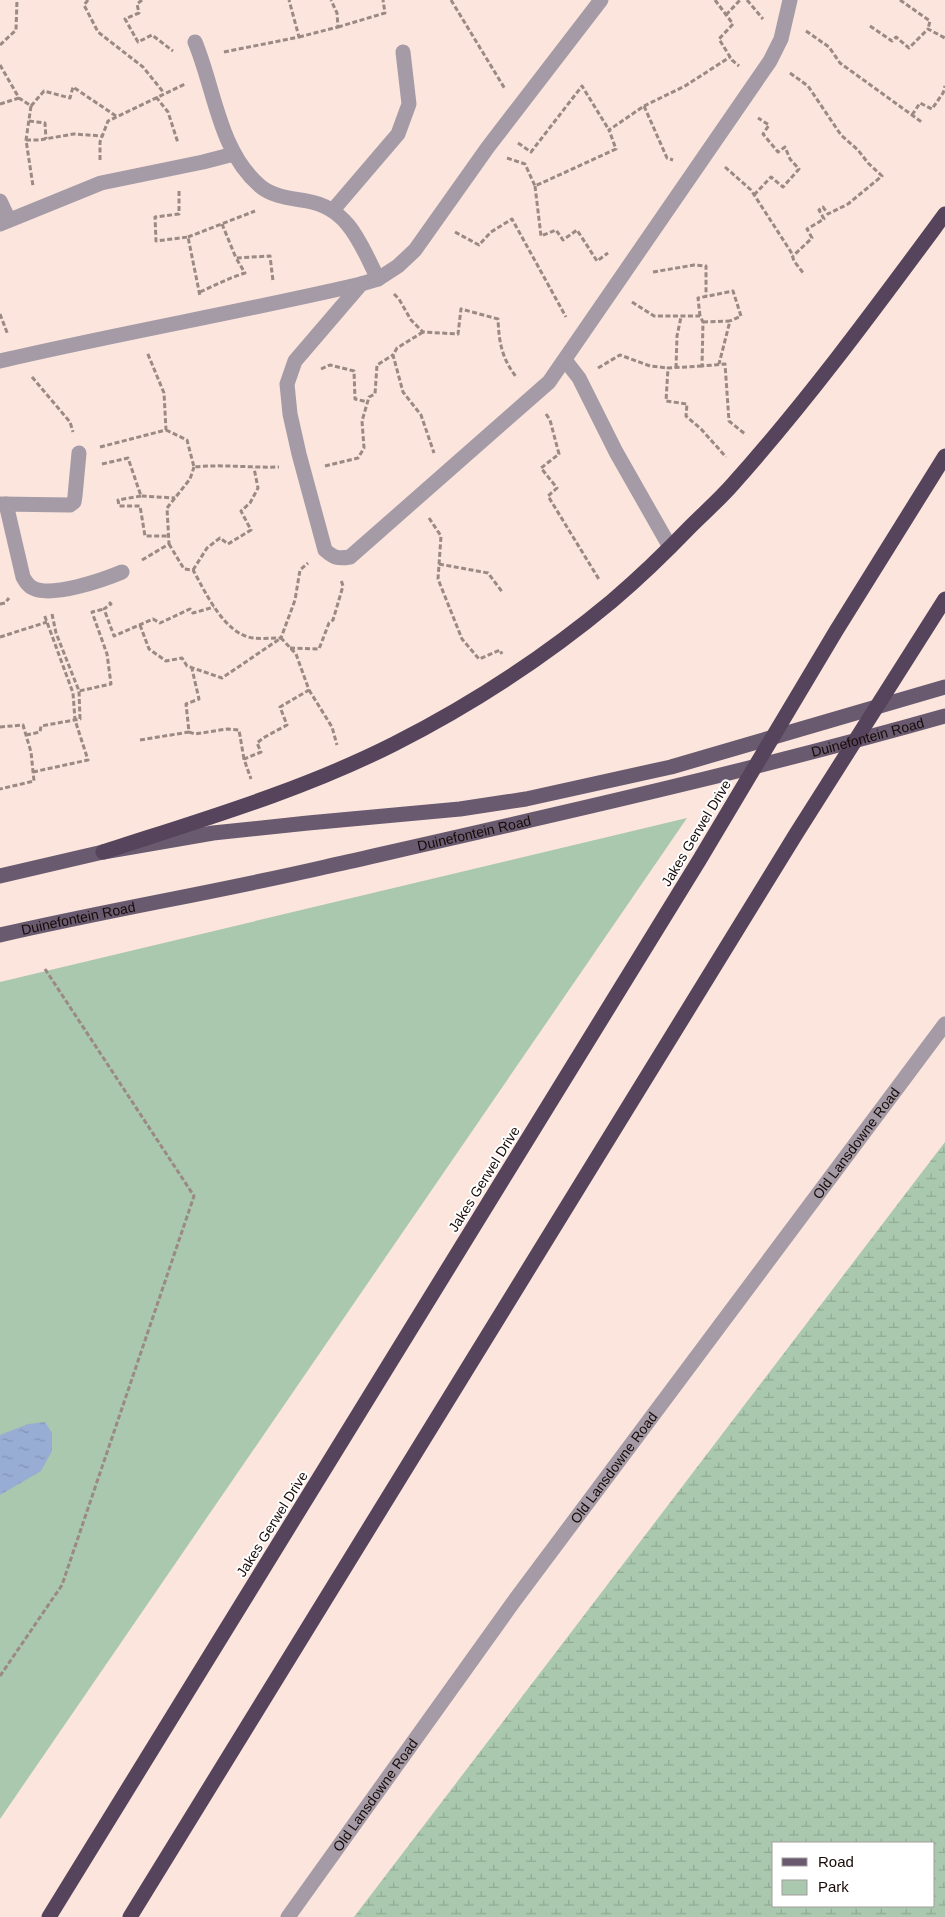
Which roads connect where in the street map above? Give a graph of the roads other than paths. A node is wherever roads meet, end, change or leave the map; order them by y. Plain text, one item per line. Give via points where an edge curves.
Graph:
1 (790, 0) edge
2 (599, 1) edge
3 (198, 49) road end
4 (403, 52) dead end
5 (234, 154) junction
6 (0, 202) edge
7 (333, 210) junction
8 (945, 214) edge
9 (5, 222) edge
10 (378, 279) junction
11 (361, 284) junction
12 (565, 360) junction
13 (0, 362) edge
14 (79, 453) road end
15 (945, 456) edge
16 (3, 504) edge
17 (670, 547) junction
18 (122, 572) road end
19 (945, 599) edge
20 (945, 687) edge
21 (945, 716) edge
22 (103, 852) junction
23 (0, 876) edge
24 (0, 934) edge
25 (945, 1024) edge
26 (49, 1917) edge
27 (130, 1917) edge
28 (288, 1917) edge

1 - 12 street via 781,39 771,58
2 - 10 street via 488,147 415,250
3 - 5 street
4 - 7 street via 409,104 398,134
5 - 7 street via 262,188 278,196 314,202
5 - 9 street via 101,183
6 - 9 street
7 - 10 street via 355,233
8 - 17 highway via 857,332 763,449
10 - 11 street
11 - 12 street via 295,361 287,384 302,466 329,554 340,558 350,556 535,396
11 - 13 street
12 - 17 street via 579,378 616,452
14 - 16 street via 74,502 70,505
15 - 26 highway, Jakes Gerwel Drive
16 - 18 street via 27,584 40,590 97,582
17 - 22 highway via 612,601 547,651 403,739 323,777
19 - 27 highway via 796,834
20 - 22 main road, Duinefontein Road via 670,767 526,799 460,809 213,834
21 - 24 main road, Duinefontein Road via 562,814
22 - 23 main road, Duinefontein Road
25 - 28 street, Old Lansdowne Road via 512,1604

